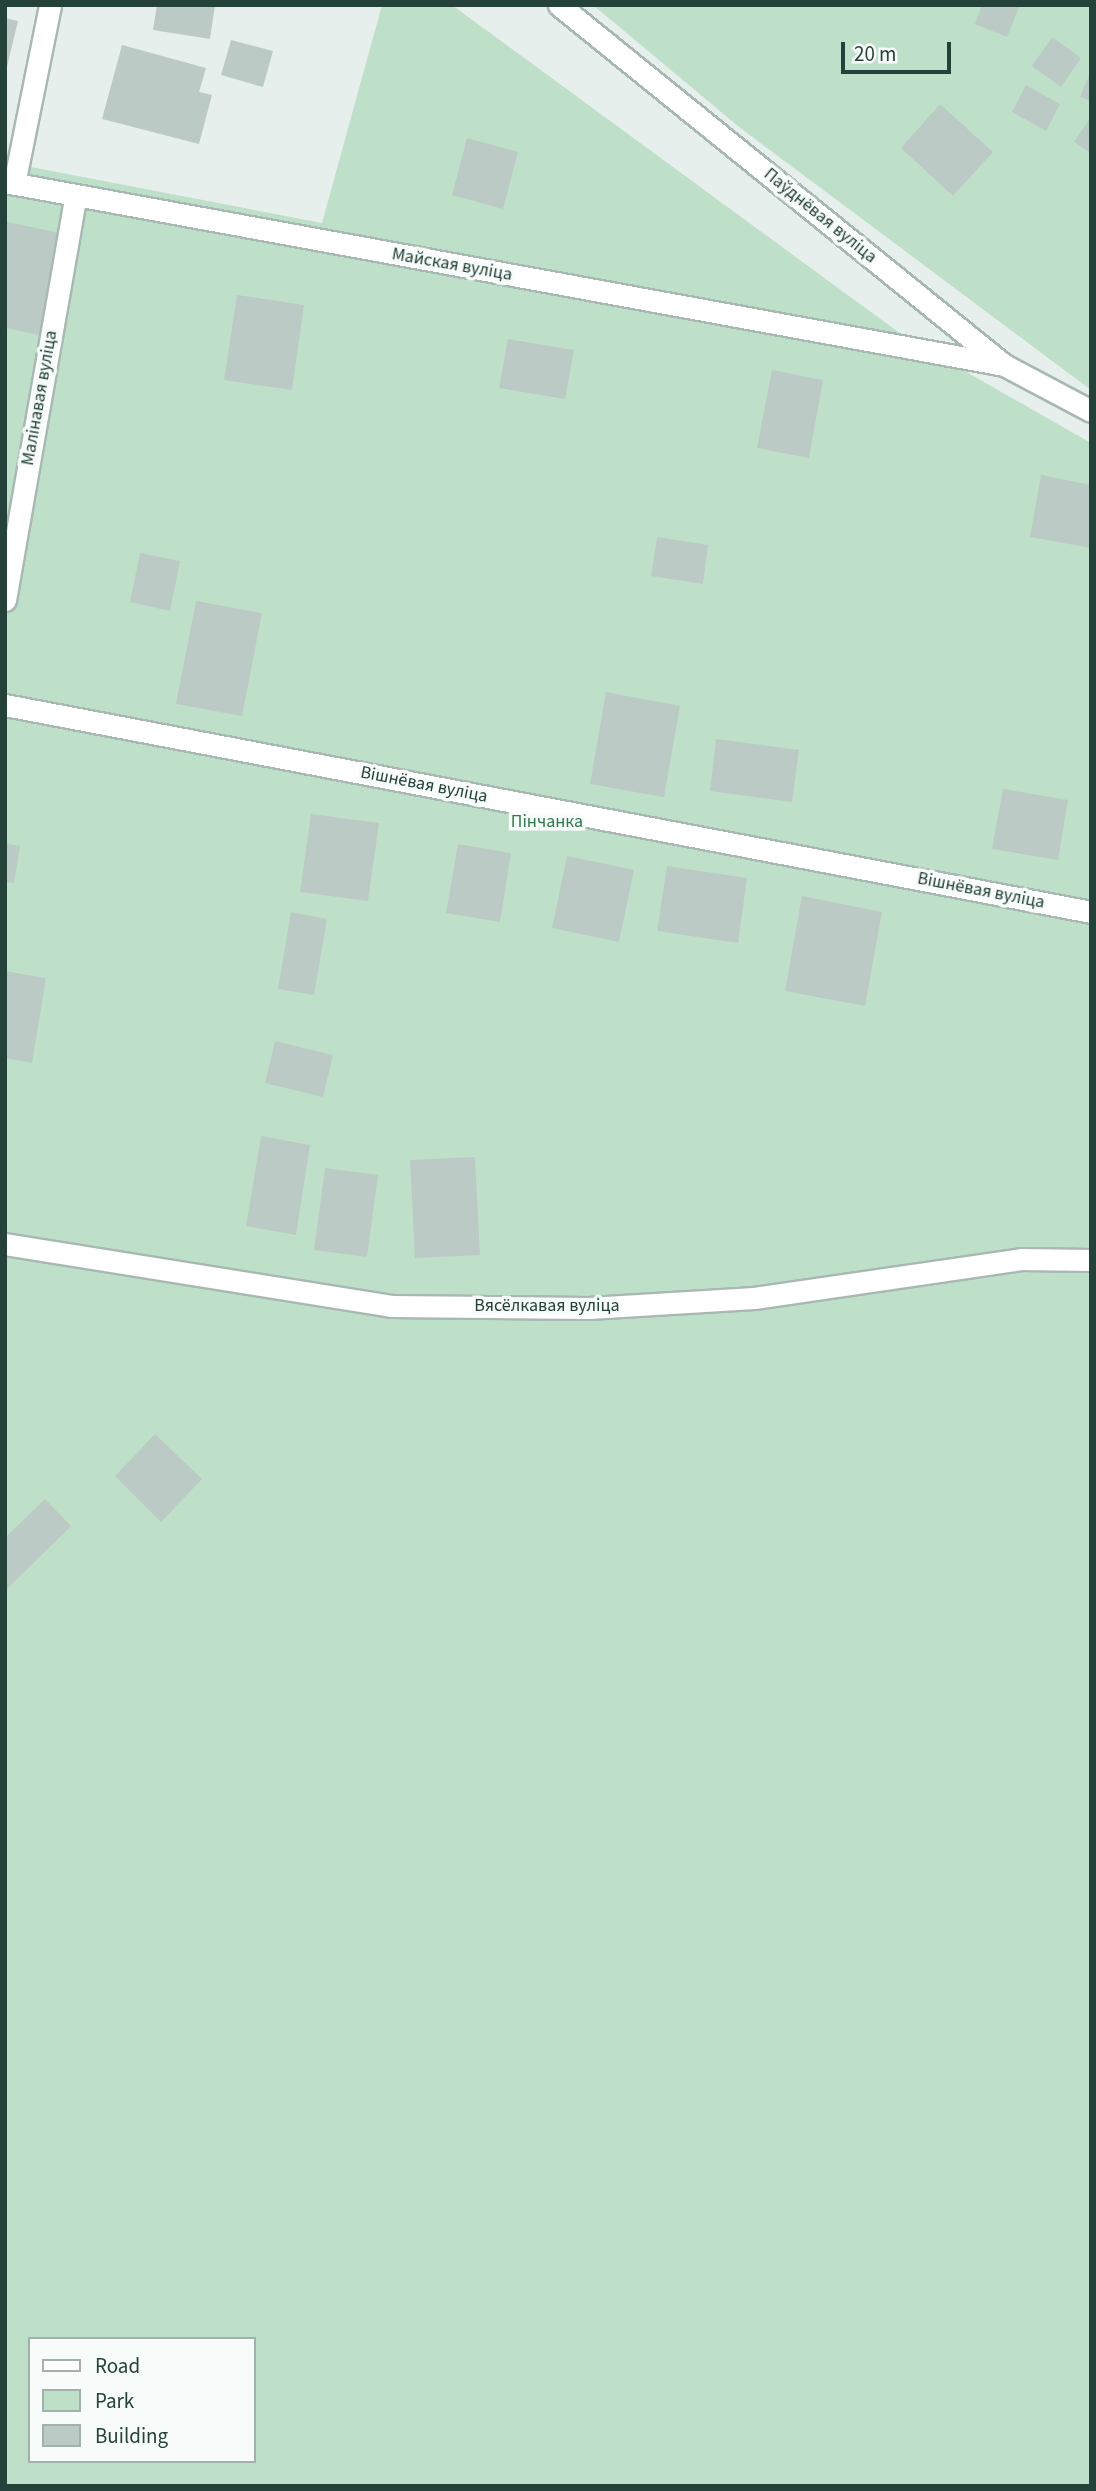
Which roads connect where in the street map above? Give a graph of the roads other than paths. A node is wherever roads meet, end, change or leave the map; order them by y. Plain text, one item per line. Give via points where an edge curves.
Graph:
1 (50, 5) edge
2 (559, 5) edge
3 (10, 183) edge
4 (75, 197) junction
5 (1004, 365) junction
6 (1091, 411) edge
7 (5, 600) edge
8 (5, 705) edge
9 (1091, 912) edge
10 (5, 1244) edge
11 (1091, 1261) edge

1 - 3 street
2 - 5 street, Паўднёвая вуліца
3 - 4 street, Майская вуліца
4 - 5 street, Майская вуліца
4 - 7 street, Малінавая вуліца
5 - 6 street, Паўднёвая вуліца
8 - 9 street, Вішнёвая вуліца
10 - 11 street, Вясёлкавая вуліца via 390,1306 589,1308 754,1298 1021,1259

